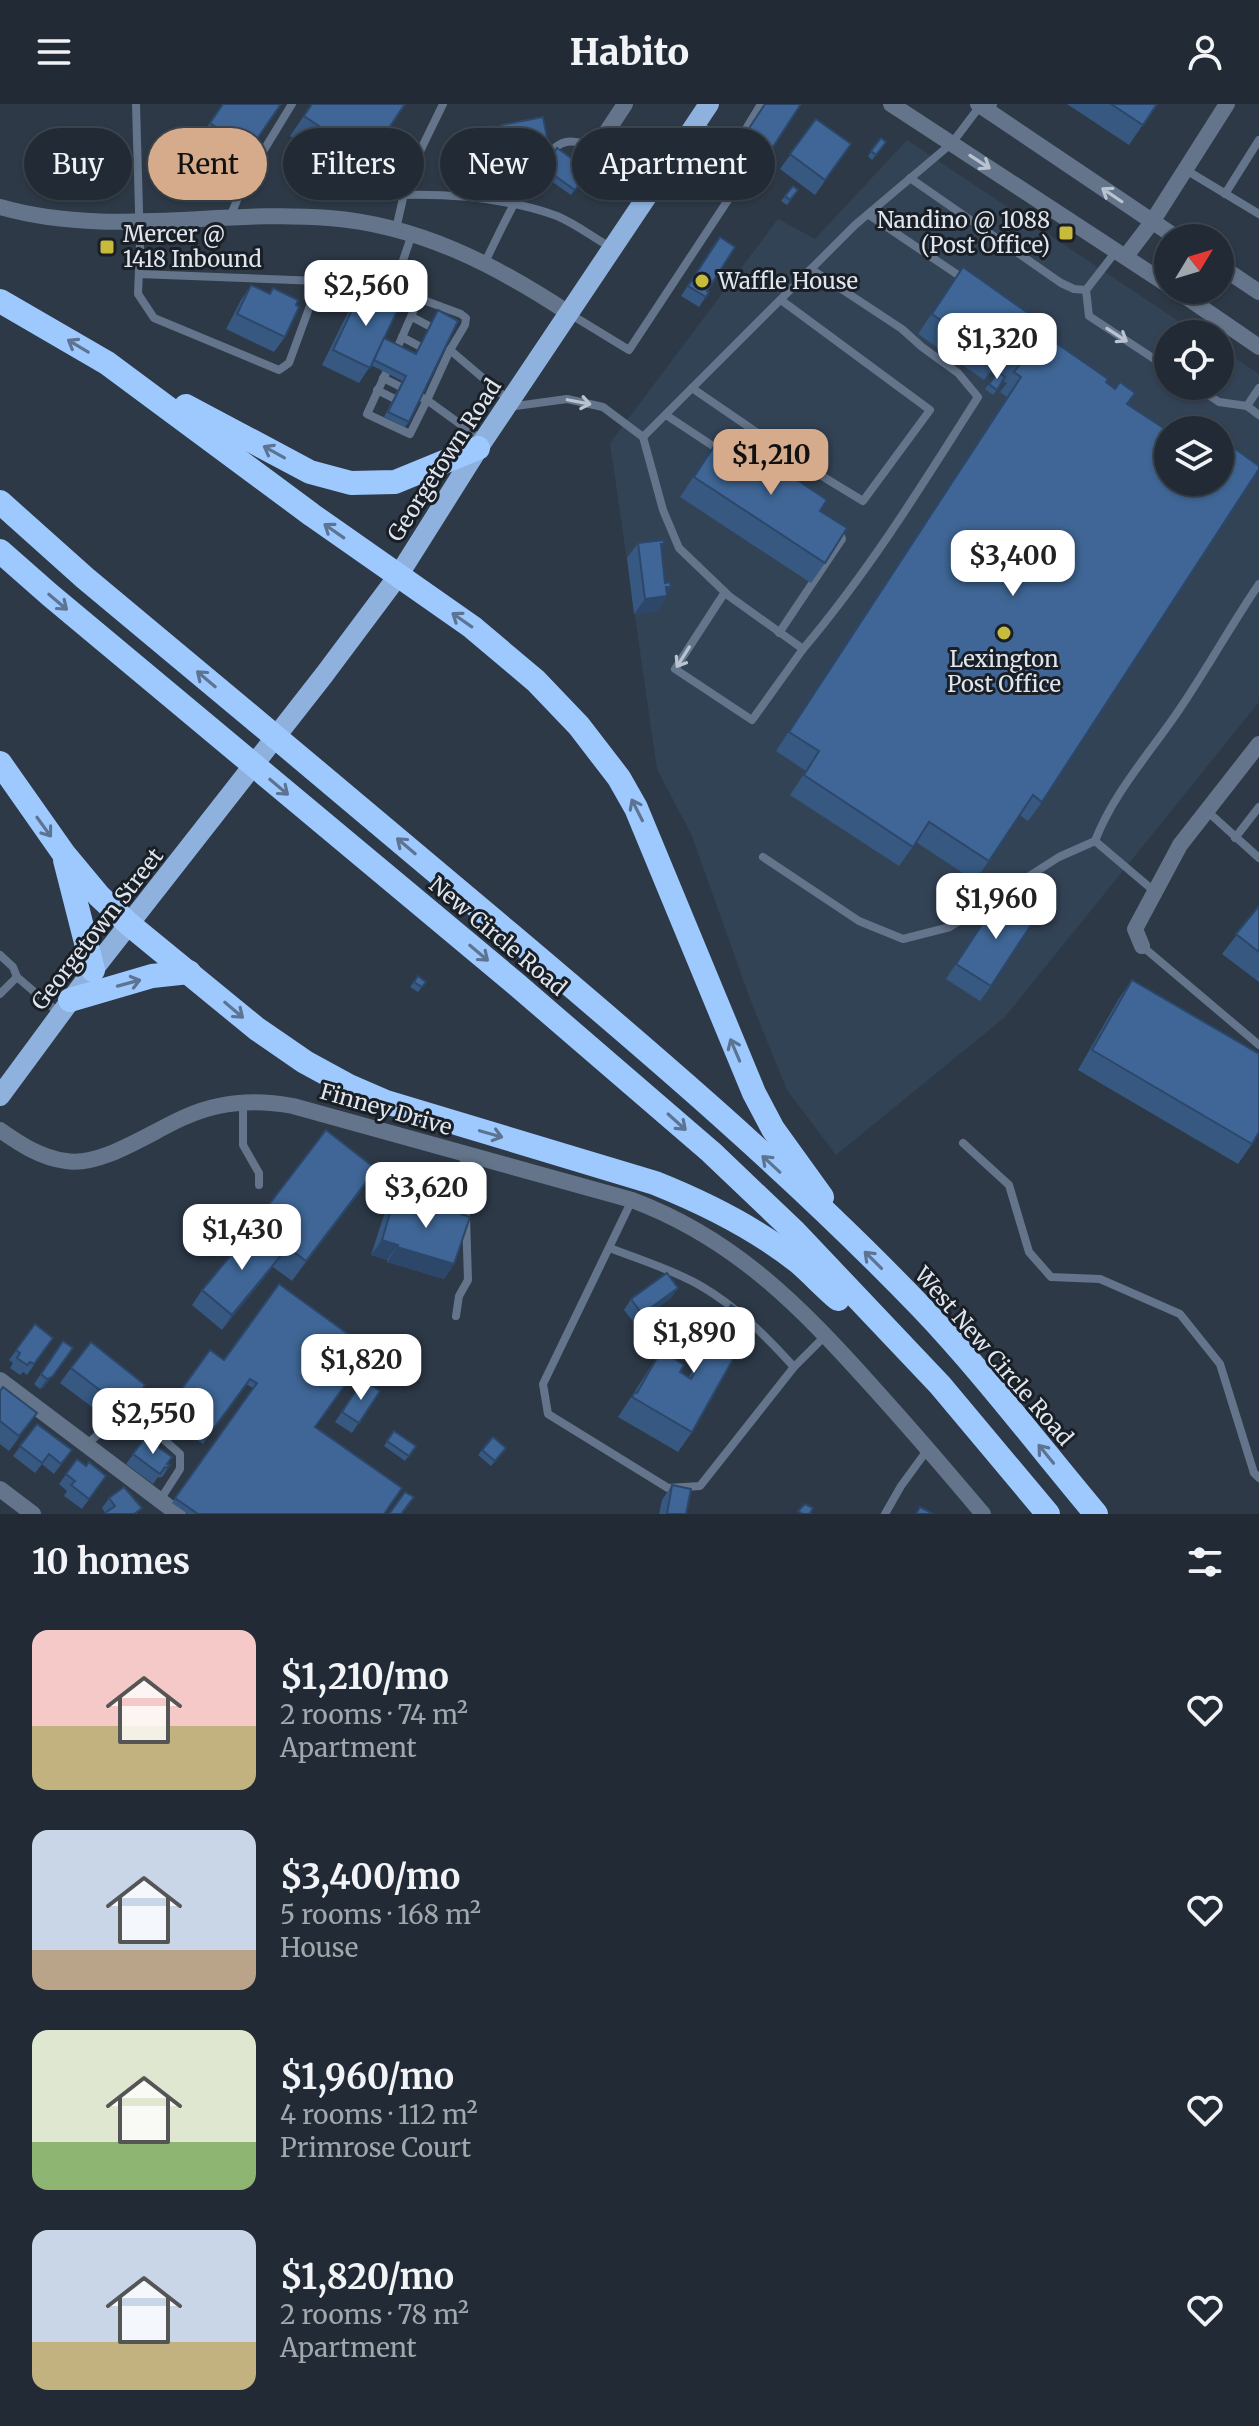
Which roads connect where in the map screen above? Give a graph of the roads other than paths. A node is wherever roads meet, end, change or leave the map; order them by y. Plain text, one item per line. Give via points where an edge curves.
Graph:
1 (136, 104) edge
2 (292, 104) edge
3 (443, 104) edge
4 (625, 104) edge
5 (709, 104) edge
6 (761, 104) edge
7 (891, 104) edge
8 (1227, 104) edge
9 (984, 105) edge
10 (696, 123) junction
11 (609, 128) edge
12 (693, 128) edge
13 (704, 128) edge
14 (745, 128) edge
15 (1259, 140) edge
16 (572, 142) edge
17 (424, 143) edge
18 (952, 143) junction
19 (1185, 170) junction
20 (910, 178) junction
21 (1225, 194) junction
22 (424, 195) edge
23 (404, 200) edge
24 (645, 200) edge
25 (728, 200) edge
26 (515, 203) junction
27 (0, 207) edge
28 (1259, 214) edge
29 (869, 215) junction
30 (230, 218) junction
31 (139, 221) junction
32 (1152, 222) junction
33 (1155, 224) edge
34 (404, 231) junction
35 (613, 249) junction
36 (1121, 253) junction
37 (485, 262) junction
38 (811, 269) junction
39 (139, 274) junction
40 (1154, 275) edge
41 (1234, 275) edge
42 (974, 286) edge
43 (1086, 290) junction
44 (1259, 292) edge
45 (419, 298) junction
46 (781, 300) junction
47 (0, 301) edge
48 (1196, 304) edge
49 (570, 314) junction
50 (412, 317) junction
51 (429, 326) edge
52 (402, 337) junction
53 (419, 346) edge
54 (1259, 347) edge
55 (450, 350) junction
56 (396, 351) edge
57 (1154, 359) edge
58 (107, 363) junction
59 (399, 386) edge
60 (692, 388) junction
61 (1259, 388) edge
62 (377, 390) junction
63 (393, 398) edge
64 (423, 398) junction
65 (1216, 400) edge
66 (508, 404) junction
67 (1247, 406) junction
68 (666, 415) junction
69 (1259, 415) edge
70 (643, 437) junction
71 (480, 444) junction
72 (728, 456) edge
73 (0, 502) edge
74 (828, 523) edge
75 (0, 551) edge
76 (398, 576) junction
77 (1259, 584) edge
78 (725, 592) junction
79 (779, 633) junction
80 (803, 649) junction
81 (1259, 744) edge
82 (0, 763) edge
83 (1259, 807) edge
84 (1207, 811) junction
85 (204, 830) joint
86 (1235, 838) junction
87 (1095, 841) junction
88 (64, 854) junction
89 (763, 857) dead end
90 (1259, 858) edge
91 (1154, 891) junction
92 (130, 925) junction
93 (1142, 946) joint
94 (1, 956) edge
95 (93, 970) junction
96 (189, 972) junction
97 (17, 977) junction
98 (0, 994) edge
99 (65, 1007) junction
100 (1259, 1045) edge
101 (0, 1096) edge
102 (243, 1103) junction
103 (0, 1130) edge
104 (963, 1143) dead end
105 (464, 1154) junction
106 (259, 1185) dead end
107 (632, 1200) junction
108 (849, 1235) junction
109 (610, 1248) junction
110 (456, 1316) dead end
111 (826, 1335) junction
112 (794, 1367) junction
113 (0, 1380) edge
114 (940, 1385) junction
115 (86, 1445) junction
116 (928, 1449) junction
117 (1259, 1478) edge
118 (0, 1489) edge
119 (160, 1500) junction
120 (33, 1514) edge
121 (178, 1514) edge
122 (885, 1514) edge
123 (983, 1514) edge
124 (1048, 1514) edge
125 (1096, 1514) edge

1 - 31 lane
2 - 30 lane via 245,181
3 - 17 lane
4 - 11 street
5 - 10 main road, Georgetown Road
6 - 14 lane
7 - 18 street
8 - 19 street
9 - 18 lane
32 -> 9 street
10 - 12 main road, Georgetown Road
10 - 13 lane
15 - 21 lane
16 - 26 lane via 551,149
18 - 20 lane
18 -> 36 street
19 - 21 lane
19 - 32 street
20 - 29 lane
20 - 43 lane via 1061,283
21 - 28 lane
22 - 26 lane
23 - 34 lane
24 - 35 main road, Georgetown Road
25 - 49 lane via 629,350
26 - 35 lane via 560,217
26 - 37 lane
27 - 31 street via 69,219
29 - 38 lane
29 - 42 lane
30 - 31 street
30 - 34 street via 327,217
31 - 39 lane
32 - 33 street
32 - 36 street
34 - 37 street
34 - 45 lane via 394,287
35 - 49 main road, Georgetown Road
36 - 40 street
36 - 43 lane
37 - 49 street
38 - 46 lane
38 - 80 lane via 902,329 958,373 978,397 898,523
39 - 39 lane via 138,294 154,318 279,370 289,363 319,281
41 - 44 street
43 -> 57 lane via 1089,316
45 - 50 lane
45 - 55 lane via 466,318
46 - 60 lane
46 - 60 lane via 930,410 863,501
58 -> 47 highway
48 - 54 street
49 - 66 main road, Georgetown Road
50 - 51 lane
50 - 52 lane
52 - 53 lane
52 - 56 lane
55 - 64 lane
55 - 66 lane
71 -> 58 highway via 395,482 351,483 310,472
76 -> 58 highway
59 - 62 lane via 384,375
60 - 68 lane
61 - 67 lane
62 - 63 lane
62 - 64 lane via 367,414 410,434
64 - 71 lane
65 - 67 lane
66 -> 70 lane via 567,399 603,407
66 - 71 main road, Georgetown Road
67 - 69 lane
68 - 70 lane
68 - 72 lane
70 - 78 lane via 679,548
71 - 76 main road, Georgetown Road
108 -> 73 highway, New Circle Road via 644,1047
74 - 79 lane via 842,539
75 -> 114 highway, New Circle Road via 659,1106 795,1232
76 - 85 main road, Georgetown Road
108 -> 76 highway via 773,1129 754,1093 653,844 619,778 536,681 472,627
77 - 87 lane via 1181,708 1106,813
78 - 79 lane
78 -> 80 lane via 675,669 752,720
79 - 80 lane
81 - 84 street
82 -> 88 highway
83 - 86 lane
84 - 86 lane
84 - 91 street
85 - 92 main road, Georgetown Street
86 - 90 lane
87 - 89 lane via 1059,857 950,927 903,939 859,921
87 - 91 lane
88 - 92 highway
88 - 95 highway
91 - 93 street via 1135,929
92 - 95 main road, Georgetown Street
92 - 96 highway
93 - 100 lane
94 - 97 lane
95 - 99 main road, Georgetown Street
99 -> 96 highway via 152,976
96 -> 114 highway via 257,1029 349,1086 424,1115 655,1183 723,1214 797,1262
97 - 98 lane
97 - 99 lane
99 - 101 main road, Georgetown Street
102 - 103 street, Finney Drive via 187,1116 83,1161 50,1158
102 - 105 street, Finney Drive via 293,1106
102 - 106 lane via 243,1145 259,1173
104 - 117 lane via 1009,1185 1029,1252 1051,1277 1100,1279 1180,1314 1220,1364
105 - 107 street, Finney Drive
105 - 110 lane via 468,1280
107 - 109 lane
107 - 111 street, Finney Drive via 723,1245
125 -> 108 highway, West New Circle Road via 923,1309
109 - 112 lane via 699,1285 762,1332
109 - 112 lane via 543,1384 548,1414 668,1488 700,1486
111 - 112 lane
111 - 116 street, Finney Drive
113 - 115 street
114 - 124 highway
115 - 119 street
115 - 119 lane via 101,1432 132,1430 161,1437 180,1454 180,1469
116 - 122 lane
116 - 123 street, Finney Drive
118 - 120 street
119 - 121 street

